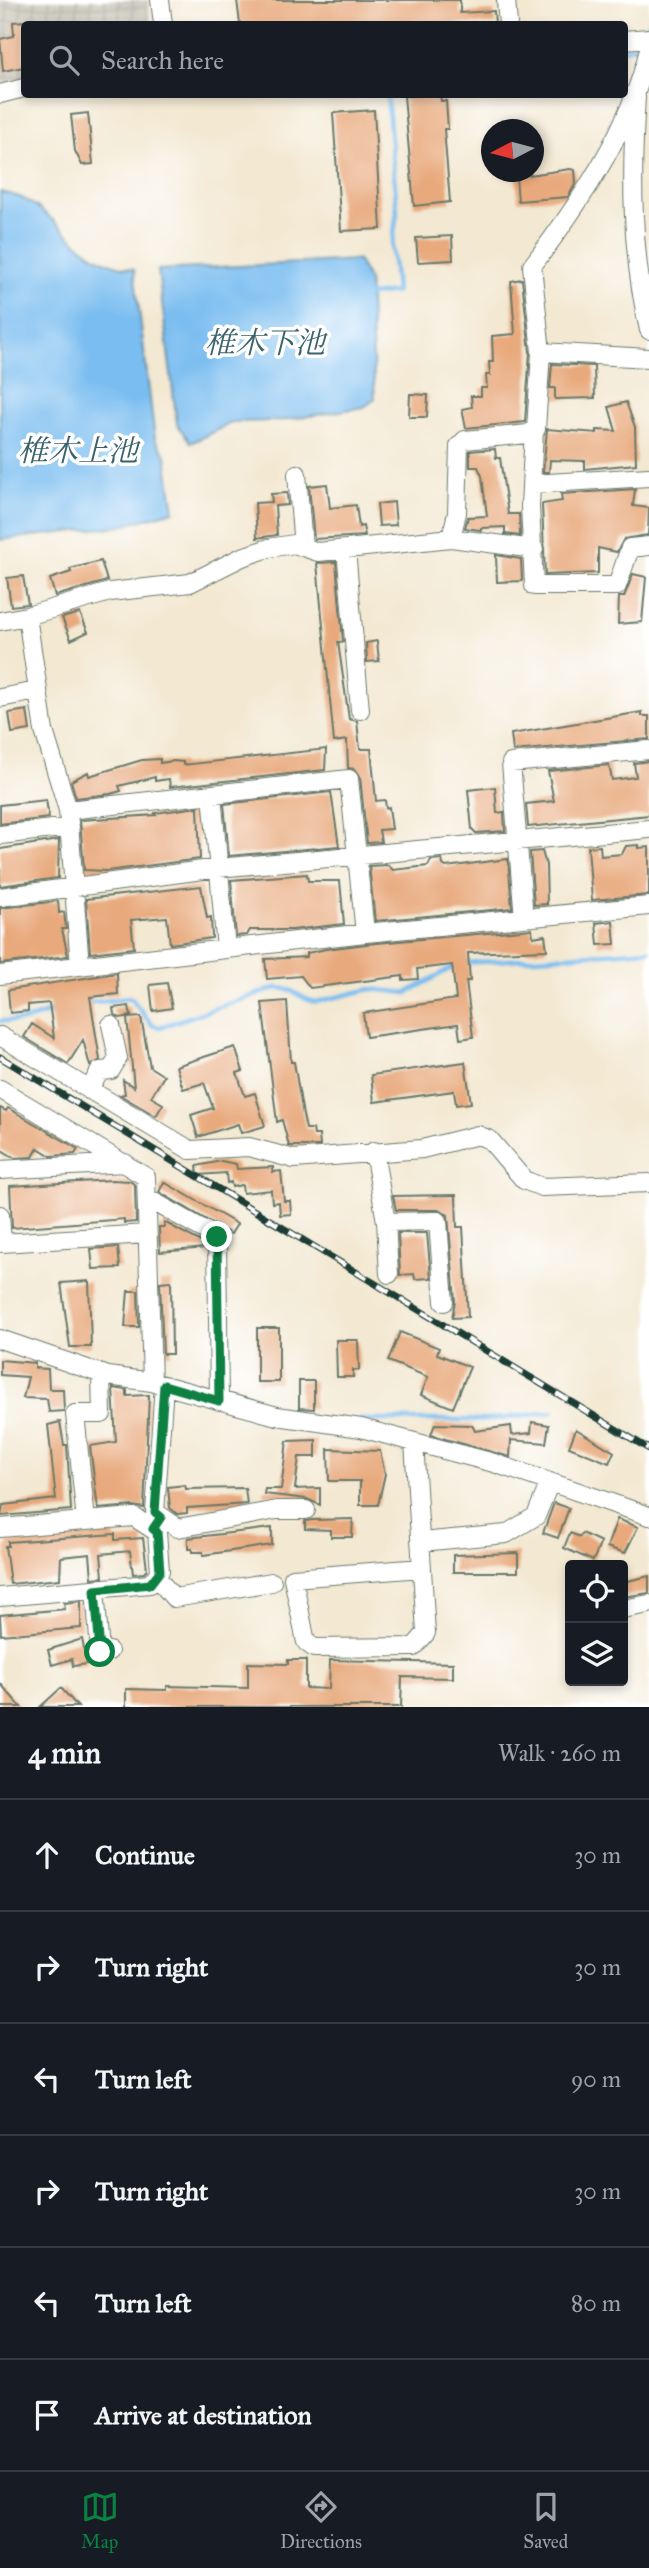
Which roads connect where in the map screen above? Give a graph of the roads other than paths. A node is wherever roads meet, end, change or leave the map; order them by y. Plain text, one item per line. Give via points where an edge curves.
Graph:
1 (160, 0) edge
2 (506, 0) edge
3 (163, 21) edge
4 (508, 21) edge
5 (641, 41) edge
6 (637, 83) junction
7 (21, 89) edge
8 (0, 94) edge
9 (649, 330) edge
10 (541, 352) junction
11 (649, 358) edge
12 (534, 430) junction
13 (297, 474) dead end
14 (649, 477) edge
15 (531, 484) junction
16 (451, 538) junction
17 (649, 546) edge
18 (303, 547) junction
19 (346, 549) junction
20 (534, 550) junction
21 (27, 616) junction
22 (0, 621) edge
23 (37, 691) junction
24 (0, 698) edge
25 (360, 710) dead end
26 (649, 750) edge
27 (212, 794) junction
28 (69, 819) junction
29 (649, 829) edge
30 (0, 835) edge
31 (517, 842) junction
32 (356, 856) junction
33 (218, 868) junction
34 (73, 887) junction
35 (0, 897) edge
36 (649, 906) edge
37 (524, 918) junction
38 (365, 933) junction
39 (226, 949) junction
40 (80, 966) junction
41 (0, 975) edge
42 (111, 1025) dead end
43 (0, 1036) edge
44 (0, 1089) edge
45 (89, 1090) junction
46 (374, 1151) junction
47 (125, 1163) junction
48 (0, 1170) edge
49 (649, 1183) edge
50 (147, 1198) junction
51 (0, 1215) edge
52 (386, 1222) junction
53 (147, 1234) junction
54 (389, 1273) dead end
55 (444, 1302) dead end
56 (0, 1339) edge
57 (101, 1374) junction
58 (155, 1380) junction
59 (219, 1397) junction
60 (414, 1442) junction
61 (550, 1482) junction
62 (306, 1510) dead end
63 (649, 1516) edge
64 (86, 1521) junction
65 (157, 1523) junction
66 (0, 1528) edge
67 (421, 1542) junction
68 (422, 1569) junction
69 (156, 1577) junction
70 (272, 1582) dead end
71 (95, 1590) junction
72 (0, 1597) edge
73 (649, 1604) edge
74 (628, 1608) edge
75 (109, 1651) dead end

1 - 3 street
2 - 4 street
5 - 6 street
6 - 9 street via 633,218
6 - 10 street via 599,167 532,266
7 - 8 street
10 - 11 street
10 - 12 street via 539,418
12 - 15 street
12 - 16 street via 465,440 459,446 457,513
13 - 18 street
14 - 15 street
15 - 20 street
16 - 19 street
16 - 20 street
17 - 20 street via 630,548 617,586 534,586
18 - 19 street via 318,552
18 - 21 street via 269,548 190,583 110,592
19 - 25 street
21 - 22 street
21 - 23 street
23 - 24 street
23 - 28 street
26 - 31 street via 510,763
27 - 28 street
27 - 32 street via 349,779
27 - 33 street
28 - 30 street
28 - 34 street
29 - 31 street
31 - 32 street
31 - 37 street
32 - 33 street
32 - 38 street
33 - 34 street
33 - 39 street
34 - 35 street
34 - 40 street
36 - 37 street
37 - 38 street
38 - 39 street
39 - 40 street
40 - 41 street
42 - 45 street via 118,1059 111,1070 100,1071
43 - 45 street
44 - 47 street
45 - 46 street via 190,1150 249,1147 294,1159
46 - 49 street via 422,1149 478,1135 490,1140 524,1180 542,1187
46 - 52 street
47 - 48 street
47 - 50 street via 146,1177
50 - 53 street
50 - 59 street via 217,1237
51 - 53 street via 2,1243
52 - 54 street
52 - 55 street via 438,1221
53 - 58 street
56 - 57 street
57 - 58 street
57 - 64 street via 102,1414 75,1414
58 - 59 street
58 - 65 street
59 - 60 street via 276,1416 361,1428
60 - 61 street
60 - 67 street
61 - 63 street
61 - 67 street via 536,1516 506,1534
62 - 65 street via 277,1510 178,1528
64 - 65 street via 134,1517
64 - 66 street
65 - 69 street via 160,1571
67 - 68 street
68 - 68 street via 426,1633 414,1647 314,1648 306,1642 293,1578
69 - 70 street via 174,1598
69 - 71 street via 150,1584
71 - 72 street
71 - 75 street via 100,1652
73 - 74 street

